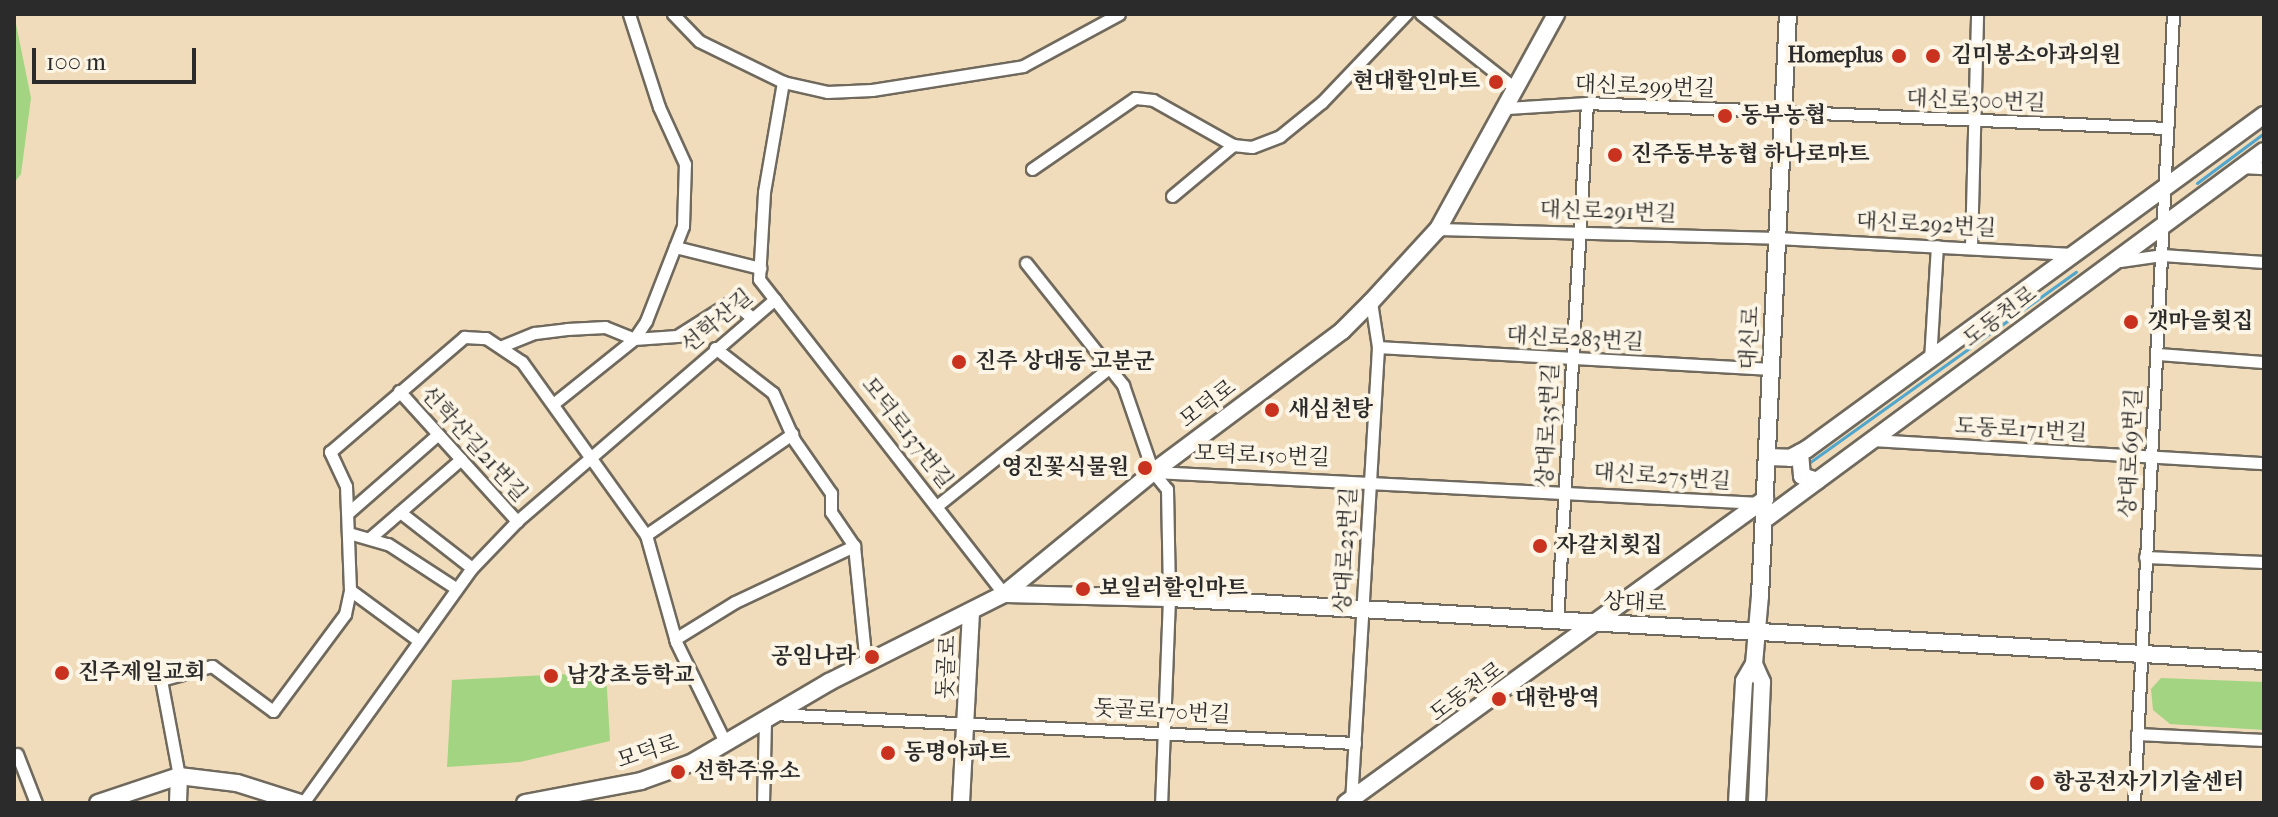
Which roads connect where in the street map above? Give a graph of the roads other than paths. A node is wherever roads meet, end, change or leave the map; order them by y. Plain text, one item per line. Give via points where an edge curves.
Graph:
1 (629, 14) edge
2 (673, 14) edge
3 (1119, 14) edge
4 (1406, 14) edge
5 (1421, 14) edge
6 (1556, 14) edge
7 (1788, 14) edge
8 (1977, 14) edge
9 (2173, 14) edge
10 (783, 82) junction
11 (1516, 89) junction
12 (1587, 103) junction
13 (1507, 108) junction
14 (1783, 111) junction
15 (2264, 115) edge
16 (1974, 121) junction
17 (2167, 128) junction
18 (1233, 145) junction
19 (2264, 151) edge
20 (2242, 167) junction
21 (2264, 168) edge
22 (1032, 169) dead end
23 (2189, 169) junction
24 (2166, 185) junction
25 (2206, 192) junction
26 (1172, 196) dead end
27 (2129, 213) junction
28 (2164, 223) junction
29 (1438, 229) junction
30 (1579, 230) junction
31 (1777, 238) junction
32 (2141, 240) junction
33 (1937, 246) junction
34 (675, 247) junction
35 (1971, 247) junction
36 (2073, 254) junction
37 (2162, 255) junction
38 (2120, 261) dead end
39 (2264, 262) edge
40 (1026, 263) dead end
41 (760, 268) junction
42 (775, 299) junction
43 (1371, 302) junction
44 (752, 318) junction
45 (634, 339) junction
46 (502, 346) junction
47 (1378, 347) junction
48 (715, 348) junction
49 (2157, 354) junction
50 (1572, 359) junction
51 (1930, 360) junction
52 (2264, 362) edge
53 (1110, 367) junction
54 (1770, 369) junction
55 (399, 391) junction
56 (553, 404) junction
57 (438, 434) junction
58 (792, 434) junction
59 (1871, 440) junction
60 (1800, 453) junction
61 (590, 455) junction
62 (2152, 456) junction
63 (1767, 457) junction
64 (461, 459) junction
65 (2264, 463) edge
66 (1153, 472) junction
67 (1370, 479) junction
68 (1817, 481) junction
69 (1564, 491) junction
70 (1762, 501) junction
71 (938, 505) junction
72 (349, 512) junction
73 (400, 512) junction
74 (1764, 520) junction
75 (517, 521) junction
76 (352, 534) junction
77 (646, 535) junction
78 (371, 537) junction
79 (854, 546) junction
80 (2145, 557) junction
81 (2264, 562) edge
82 (472, 568) junction
83 (454, 587) junction
84 (350, 590) junction
85 (1004, 594) junction
86 (1169, 598) junction
87 (1363, 611) junction
88 (971, 615) junction
89 (1557, 622) junction
90 (1598, 623) junction
91 (1757, 631) junction
92 (675, 639) junction
93 (418, 640) junction
94 (2141, 654) junction
95 (2264, 661) edge
96 (866, 664) junction
97 (1754, 664) junction
98 (770, 717) junction
99 (966, 721) junction
100 (1165, 732) junction
101 (2137, 734) junction
102 (2264, 740) edge
103 (725, 742) junction
104 (1355, 743) junction
105 (15, 751) edge
106 (179, 776) junction
107 (574, 799) edge
108 (1353, 802) edge
109 (36, 803) edge
110 (98, 803) edge
111 (178, 803) edge
112 (302, 803) edge
113 (525, 803) edge
114 (763, 803) edge
115 (961, 803) edge
116 (1161, 803) edge
117 (1737, 803) edge
118 (1757, 803) edge
119 (2134, 803) edge

1 - 34 street via 659,107 685,164 683,226
2 - 10 street via 699,41
3 - 10 street via 1023,66 872,90 827,92
4 - 18 street via 1322,102 1280,136 1252,147
5 - 11 street
6 - 11 street, 모덕로
7 - 14 street, 대신로
8 - 16 street
9 - 17 street, 상대로69번길
10 - 41 street, 선학산길 via 764,192
11 - 13 street, 모덕로
12 - 13 street, 대신로299번길
12 - 14 street, 대신로299번길
12 - 30 street, 상대로35번길
13 - 29 street, 모덕로
14 - 16 street, 대신로300번길
14 - 31 street, 대신로
15 - 23 street, 도동천로
16 - 17 street, 대신로300번길
16 - 35 street
17 - 24 street, 상대로69번길
18 - 22 street via 1153,100 1135,98
18 - 26 street
19 - 20 street, 도동천로
20 - 21 street
20 - 25 street, 도동천로
23 - 24 street, 도동천로
23 - 25 street via 2188,184
24 - 27 street, 도동천로
24 - 28 street, 상대로69번길
25 - 28 street, 도동천로
27 - 32 street via 2144,224
27 - 36 street, 도동천로
28 - 32 street, 도동천로
28 - 37 street, 상대로69번길
29 - 30 street, 대신로291번길
29 - 43 street, 모덕로
30 - 31 street, 대신로291번길
30 - 50 street, 상대로35번길
31 - 33 street, 대신로292번길
31 - 54 street, 대신로
32 - 59 street, 도동천로
33 - 35 street, 대신로292번길
33 - 51 street
34 - 41 street
34 - 45 street
35 - 36 street, 대신로292번길
36 - 51 street, 도동천로
37 - 38 street
37 - 39 street
37 - 49 street, 상대로69번길
40 - 53 street
41 - 42 street, 선학산길 via 759,279
42 - 44 street, 선학산길
42 - 71 street, 모덕로137번길
43 - 47 street, 상대로23번길
43 - 66 street, 모덕로 via 1342,331
44 - 45 street via 732,301 677,336
44 - 48 street, 선학산길
45 - 46 street via 605,327 567,329 535,333
45 - 56 street
46 - 55 street via 486,338 464,337
46 - 56 street via 522,362
47 - 50 street, 대신로283번길
47 - 67 street, 상대로23번길
48 - 58 street via 773,393
48 - 61 street, 선학산길
49 - 52 street
49 - 62 street, 상대로69번길
50 - 54 street, 대신로283번길
50 - 69 street, 상대로35번길
51 - 60 street, 도동천로
53 - 66 street via 1123,385
53 - 71 street
54 - 63 street, 대신로
55 - 57 street, 선학산길21번길
55 - 72 street, 선학산길21번길 via 330,452 346,486
56 - 61 street
57 - 64 street, 선학산길21번길
57 - 72 street
58 - 77 street
58 - 79 street via 831,493 831,512
59 - 62 street, 도동로171번길
59 - 68 street, 도동천로
60 - 63 street, 도동천로
60 - 68 street via 1802,476
61 - 75 street, 선학산길
61 - 77 street
62 - 65 street, 도동로171번길
62 - 80 street, 상대로69번길
63 - 70 street, 대신로
64 - 73 street
64 - 75 street, 선학산길21번길
66 - 67 street, 모덕로150번길
66 - 85 street, 모덕로
66 - 86 street via 1168,495
67 - 69 street, 대신로275번길
67 - 87 street, 상대로23번길
68 - 74 street, 도동천로
69 - 70 street, 대신로275번길
69 - 89 street, 상대로35번길
70 - 74 street, 대신로
70 - 90 street, 도동천로
71 - 85 street, 모덕로137번길
72 - 76 street
73 - 78 street
73 - 82 street
74 - 91 street, 대신로
75 - 82 street, 선학산길
76 - 78 street
76 - 84 street
77 - 92 street
78 - 83 street
79 - 92 street
79 - 96 street
80 - 81 street
80 - 94 street, 상대로69번길
82 - 83 street, 선학산길
83 - 93 street, 선학산길
84 - 93 street
84 - 106 street via 345,614 273,711 212,666 161,680
85 - 86 street, 상대로
85 - 88 street, 모덕로
86 - 87 street, 상대로
86 - 100 street
87 - 89 street, 상대로
87 - 104 street, 상대로23번길
88 - 96 street, 모덕로
88 - 99 street, 돗골로
89 - 90 street, 상대로
90 - 91 street, 상대로
90 - 108 street, 도동천로
91 - 94 street, 상대로
91 - 97 street, 대신로
92 - 103 street
93 - 112 street, 선학산길
94 - 95 street, 상대로
94 - 101 street, 상대로69번길
96 - 98 street, 모덕로
97 - 117 street, 대신로 via 1744,681
97 - 118 street, 대신로 via 1762,682
98 - 99 street, 돗골로
98 - 103 street, 모덕로
98 - 114 street
99 - 100 street, 돗골로170번길
99 - 115 street, 돗골로
100 - 104 street, 돗골로170번길
100 - 116 street
101 - 102 street
101 - 119 street, 상대로69번길
103 - 107 street, 모덕로 via 657,776
104 - 108 street, 상대로23번길
105 - 109 street
106 - 110 street
106 - 111 street
106 - 112 street via 237,783
107 - 113 street, 모덕로

